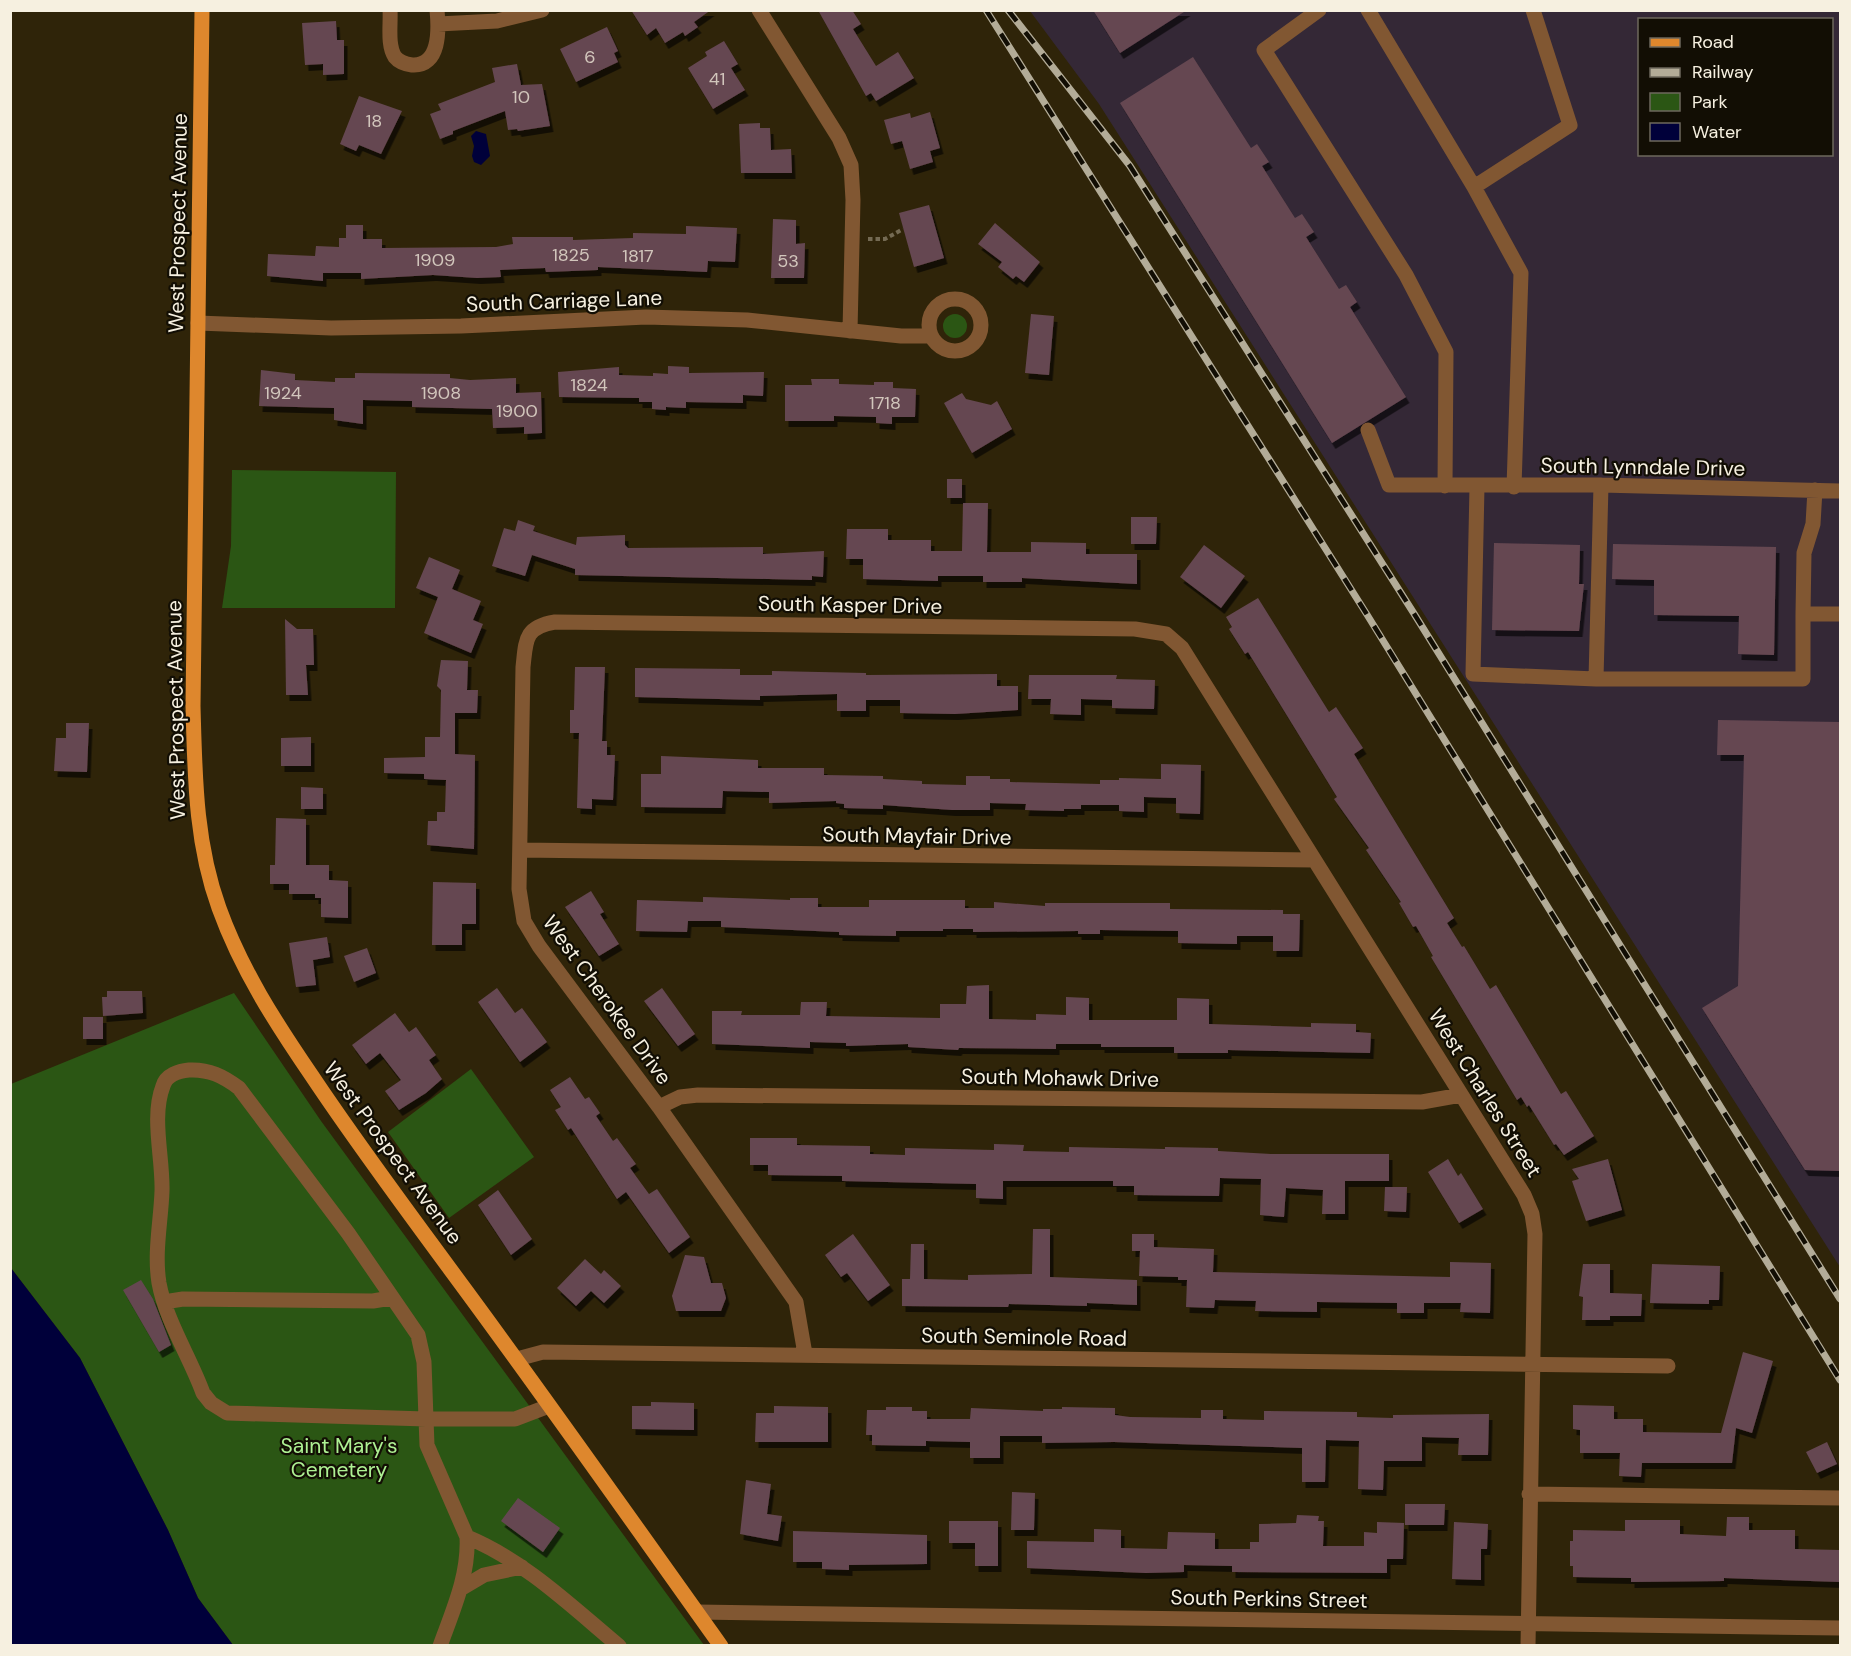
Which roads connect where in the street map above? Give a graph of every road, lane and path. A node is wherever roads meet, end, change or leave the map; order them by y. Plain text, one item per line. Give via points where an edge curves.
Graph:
1 (202, 10) edge
2 (390, 10) edge
3 (542, 10) edge
4 (759, 10) edge
5 (1319, 10) edge
6 (1368, 10) edge
7 (1533, 10) edge
8 (438, 17) edge
9 (1474, 187) junction
10 (903, 229) dead end
11 (853, 240) junction
12 (198, 323) junction
13 (850, 331) junction
14 (931, 336) dead end
15 (1368, 430) dead end
16 (1601, 485) junction
17 (1445, 486) junction
18 (1477, 487) junction
19 (1514, 487) junction
20 (1815, 490) junction
21 (1840, 491) edge
22 (1803, 614) junction
23 (1840, 614) edge
24 (535, 628) joint
25 (1166, 634) joint
26 (1596, 679) junction
27 (520, 850) junction
28 (1314, 860) junction
29 (1461, 1095) junction
30 (659, 1107) junction
31 (391, 1298) junction
32 (164, 1302) junction
33 (806, 1354) junction
34 (517, 1359) junction
35 (1532, 1365) junction
36 (1668, 1366) dead end
37 (549, 1406) junction
38 (426, 1419) junction
39 (1529, 1494) junction
40 (1840, 1498) edge
41 (467, 1536) junction
42 (522, 1567) junction
43 (462, 1588) junction
44 (697, 1612) junction
45 (1528, 1624) junction
46 (1840, 1628) edge
47 (440, 1646) edge
48 (619, 1646) edge
49 (721, 1646) edge
50 (1528, 1646) edge

1 - 12 main road, West Prospect Avenue
2 - 8 street via 392,49 396,58 409,65 430,60 436,45
3 - 8 street via 497,21
4 - 11 street via 847,152 853,181
5 - 17 street via 1264,50 1406,275 1446,352
6 - 9 street
7 - 9 street via 1570,124
9 - 19 street via 1521,273
10 - 11 path via 885,239
11 - 13 street
12 - 13 street, South Carriage Lane via 331,328 461,326 646,316 747,320
12 - 34 main road, West Prospect Avenue via 195,788 201,840 218,905 232,944 270,1015 353,1138
13 - 14 street, South Carriage Lane
15 - 17 street, South Lynndale Drive via 1389,485
16 - 19 street, South Lynndale Drive
16 - 20 street, South Lynndale Drive
16 - 26 street
17 - 18 street, South Lynndale Drive
18 - 19 street, South Lynndale Drive
18 - 26 street via 1473,674
20 - 21 street, South Lynndale Drive
20 - 22 street via 1813,524 1804,552
22 - 23 street
22 - 26 street via 1803,679
24 - 25 street, South Kasper Drive via 555,622 1135,629
24 - 27 street, West Cherokee Drive via 526,641 523,667
25 - 28 street, West Charles Street via 1182,648
27 - 28 street, South Mayfair Drive
27 - 30 street, West Cherokee Drive via 520,906 524,921 538,946
28 - 29 street, West Charles Street
29 - 30 street, South Mohawk Drive via 1422,1102 698,1095 681,1097
29 - 35 street, West Charles Street via 1532,1214
30 - 33 street, West Cherokee Drive via 796,1302
31 - 32 street
31 - 32 street via 348,1233 239,1088 223,1076 187,1070 173,1074 163,1084 161,1098 158,1261
31 - 38 street via 418,1335 424,1362
32 - 38 street via 203,1393 227,1413
33 - 34 street, South Seminole Road via 543,1352
33 - 35 street, South Seminole Road
34 - 37 main road, West Prospect Avenue
35 - 36 street, South Seminole Road
35 - 39 street, West Charles Street
37 - 38 street via 515,1419
37 - 44 main road, West Prospect Avenue
38 - 41 street via 427,1445
39 - 40 street
39 - 45 street, West Charles Street
41 - 42 street
41 - 43 street
42 - 43 street via 484,1575
42 - 48 street
43 - 47 street
44 - 45 street, South Perkins Street
44 - 49 main road, West Prospect Avenue
45 - 46 street, South Perkins Street
45 - 50 street, West Charles Street

